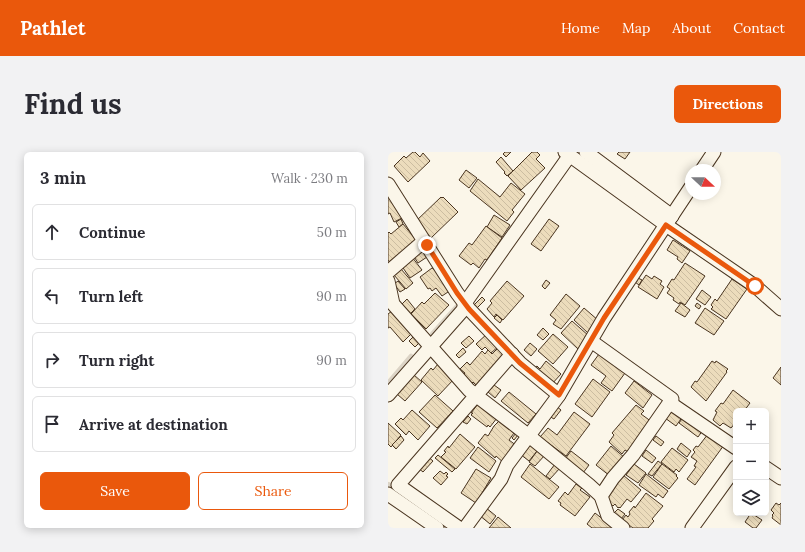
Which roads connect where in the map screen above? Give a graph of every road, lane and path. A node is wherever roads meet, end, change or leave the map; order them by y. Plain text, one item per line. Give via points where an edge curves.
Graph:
1 (586, 152) edge
2 (714, 152) edge
3 (568, 154) edge
4 (706, 164) edge
5 (388, 184) edge
6 (685, 196) edge
7 (669, 221) junction
8 (424, 241) junction
9 (388, 272) edge
10 (388, 281) edge
11 (465, 303) junction
12 (781, 309) edge
13 (591, 341) junction
14 (431, 346) junction
15 (512, 354) junction
16 (388, 395) edge
17 (476, 395) junction
18 (559, 395) junction
19 (670, 403) junction
20 (529, 436) junction
21 (733, 446) edge
22 (769, 470) edge
23 (733, 471) edge
24 (781, 478) edge
25 (388, 494) edge
26 (601, 496) junction
27 (437, 528) edge
28 (459, 528) edge
29 (465, 528) edge
30 (623, 528) edge
31 (692, 528) edge

1 - 7 street
2 - 4 street
3 - 7 street
3 - 11 street
5 - 8 street
6 - 7 street
7 - 12 street via 755,286
7 - 13 street
8 - 9 street
8 - 11 street
10 - 14 street via 393,304
11 - 14 street via 463,310
11 - 15 street
13 - 18 street
13 - 19 street via 672,399
14 - 16 street
14 - 17 street
15 - 17 street
15 - 18 street
17 - 20 street
17 - 28 street via 398,485
18 - 20 street
19 - 21 street
19 - 26 street
20 - 26 street
20 - 29 street
22 - 24 street
23 - 31 street
25 - 27 street
26 - 30 street via 608,516

